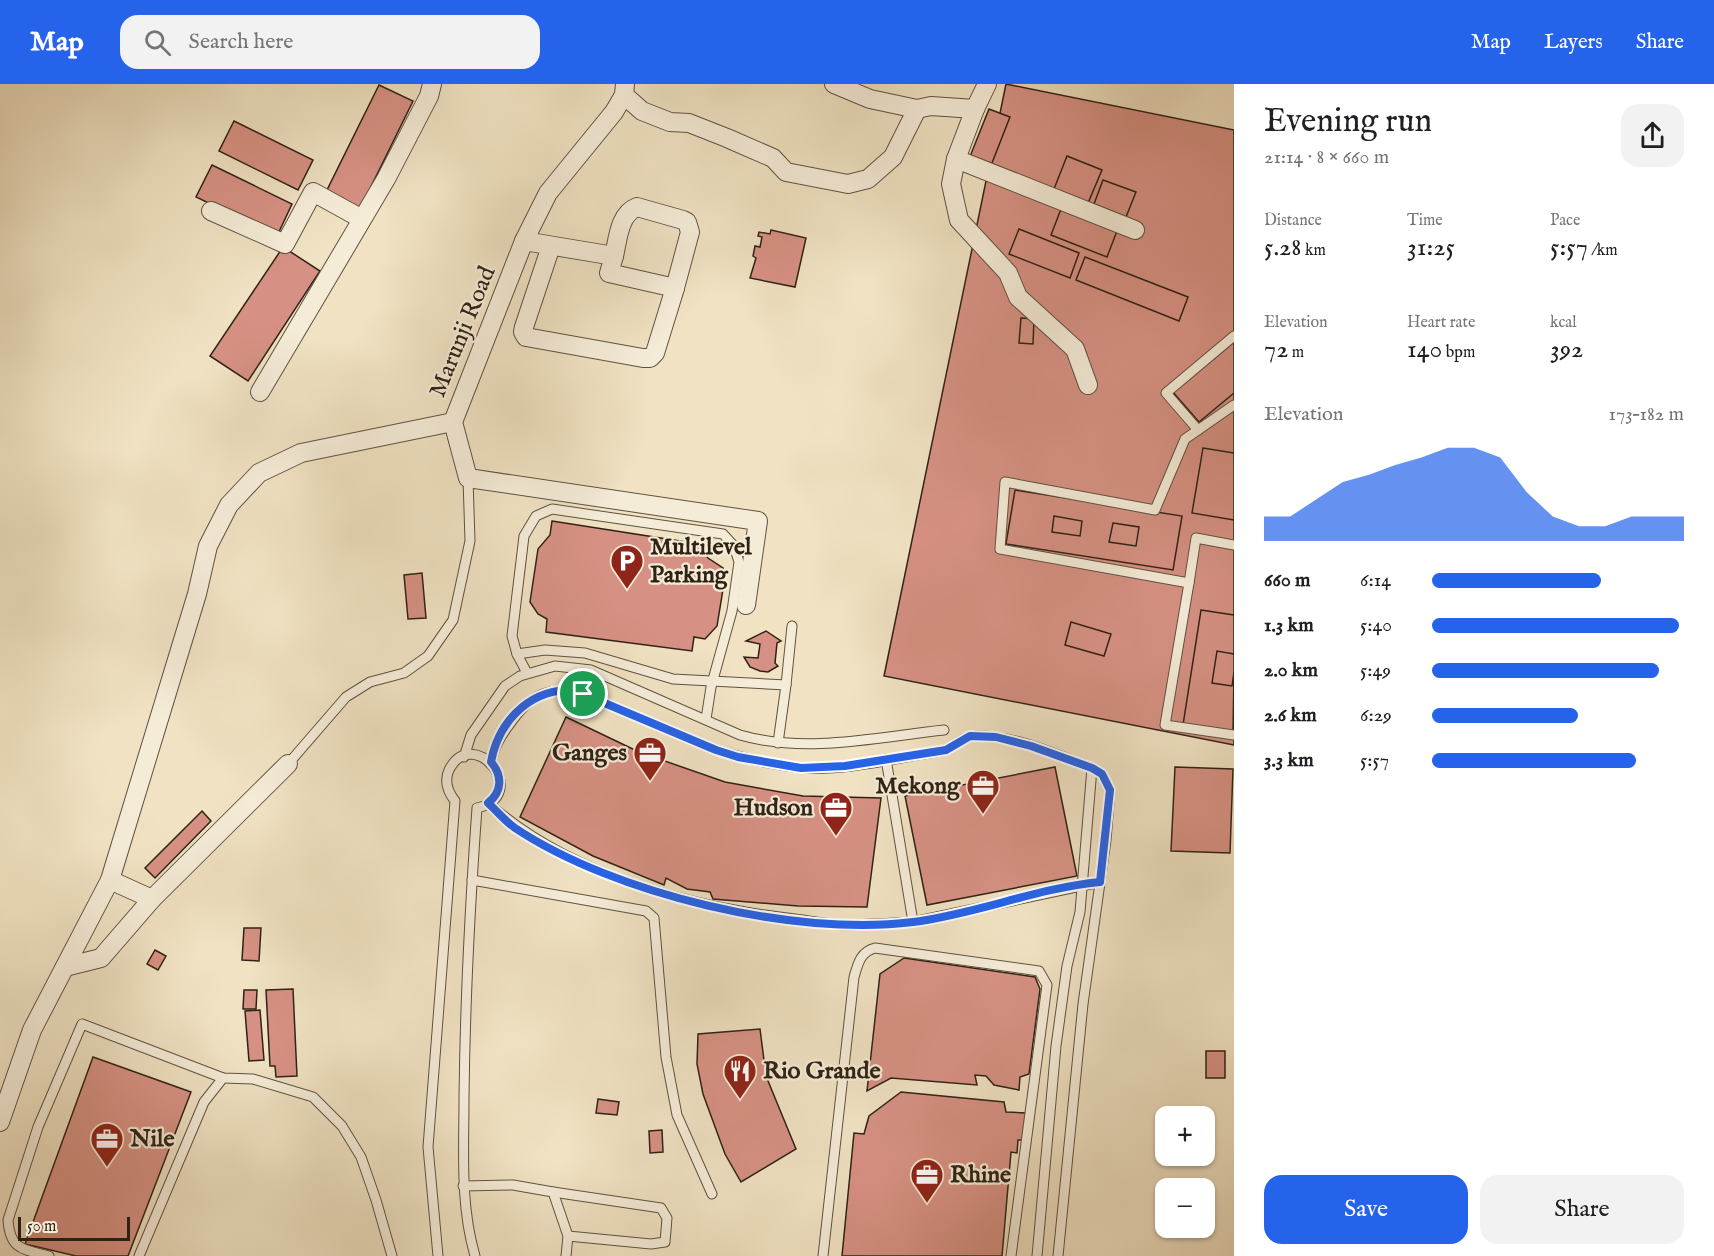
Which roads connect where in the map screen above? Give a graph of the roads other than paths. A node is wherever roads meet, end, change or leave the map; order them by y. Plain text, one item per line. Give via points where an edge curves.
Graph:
1 (432, 84) edge
2 (834, 84) edge
3 (987, 84) edge
4 (624, 90) edge
5 (917, 109) junction
6 (975, 109) junction
7 (956, 159) junction
8 (211, 212) dead end
9 (363, 219) junction
10 (1135, 230) dead end
11 (524, 241) junction
12 (551, 246) junction
13 (614, 256) junction
14 (675, 288) junction
15 (1234, 336) edge
16 (1088, 385) dead end
17 (260, 392) dead end
18 (1234, 405) edge
19 (453, 422) junction
20 (1198, 430) junction
21 (468, 478) junction
22 (1234, 545) edge
23 (1190, 583) junction
24 (746, 605) dead end
25 (792, 626) dead end
26 (517, 654) junction
27 (527, 673) junction
28 (712, 683) junction
29 (786, 685) junction
30 (706, 718) junction
31 (944, 730) dead end
32 (1234, 735) edge
33 (778, 743) junction
34 (464, 757) junction
35 (886, 759) junction
36 (491, 762) junction
37 (288, 764) joint
38 (1092, 768) junction
39 (488, 803) junction
40 (110, 880) junction
41 (472, 880) junction
42 (1100, 882) junction
43 (1083, 884) junction
44 (152, 898) junction
45 (913, 922) junction
46 (65, 967) junction
47 (223, 1078) junction
48 (0, 1122) edge
49 (463, 1186) junction
50 (553, 1192) junction
51 (712, 1194) dead end
52 (568, 1236) junction
53 (49, 1256) edge
54 (139, 1256) edge
55 (392, 1256) edge
56 (438, 1256) edge
57 (475, 1256) edge
58 (566, 1256) edge
59 (824, 1256) edge
60 (1011, 1256) edge
61 (1038, 1256) edge
62 (1058, 1256) edge

1 - 9 street
2 - 5 street via 870,99
3 - 6 street
4 - 5 street via 642,111 727,138 772,158 786,172 848,184 868,179 893,157
4 - 11 street, Marunji Road via 602,129 548,193
5 - 6 street
6 - 7 street
7 - 10 street
7 - 16 street via 951,184 959,220 1008,273 1018,297 1075,349
8 - 9 street via 285,244 313,192
9 - 17 street
11 - 12 street
11 - 19 street, Marunji Road
12 - 13 street
12 - 14 street via 524,327 526,337 650,358 655,353
13 - 14 street via 609,273
13 - 14 street via 623,218 630,210 637,207 687,222 690,232
15 - 20 lane via 1166,393
18 - 20 lane
19 - 21 street, Marunji Road
19 - 40 street via 301,453 259,473 229,505 208,546
20 - 23 lane via 1185,439 1155,510 1005,482 1000,549
21 - 24 street via 758,521
21 - 37 lane, Marunji Road via 472,523 453,620 428,656 404,673 370,682 346,697
22 - 23 lane via 1196,538
23 - 32 lane via 1165,725
25 - 29 lane
26 - 27 lane
26 - 28 lane via 545,650 585,653 673,679
26 - 28 lane via 512,636 524,536 536,516 552,509 723,534 734,546 739,562 732,611
27 - 30 lane via 555,666 591,670
27 - 34 lane via 505,686 471,735
28 - 29 lane
28 - 30 lane
29 - 33 lane
30 - 33 lane via 740,735
31 - 33 lane via 827,743
34 - 36 lane via 481,756
34 - 56 lane via 454,763 447,779 448,791 455,801 428,1147
35 - 36 lane via 801,768 738,757 567,690 543,693 523,704 496,742
35 - 38 lane via 946,750 970,736 996,737
35 - 45 lane
36 - 39 lane via 500,784
37 - 44 street
38 - 42 lane via 1102,774 1110,790
38 - 43 lane
39 - 41 lane via 477,808
39 - 45 lane via 515,827 573,859 666,896 744,914 843,925
40 - 44 street
40 - 46 street
41 - 49 lane via 466,973
41 - 51 lane via 646,910 654,918 666,1057 677,1115
42 - 43 lane
42 - 62 lane via 1083,1004
43 - 45 lane
43 - 61 lane via 1056,1046
44 - 46 street via 100,958
46 - 48 street via 32,1030
47 - 53 lane via 82,1024 38,1127 8,1220 9,1237 16,1246
47 - 54 lane via 204,1102
47 - 55 lane via 253,1079 313,1097 342,1126 361,1156
49 - 50 lane via 513,1185
49 - 57 lane via 466,1225
50 - 52 lane
50 - 52 lane via 661,1208 667,1218 664,1242
52 - 58 lane
59 - 60 lane via 854,977 861,958 875,948 1014,965 1045,976 1047,985

